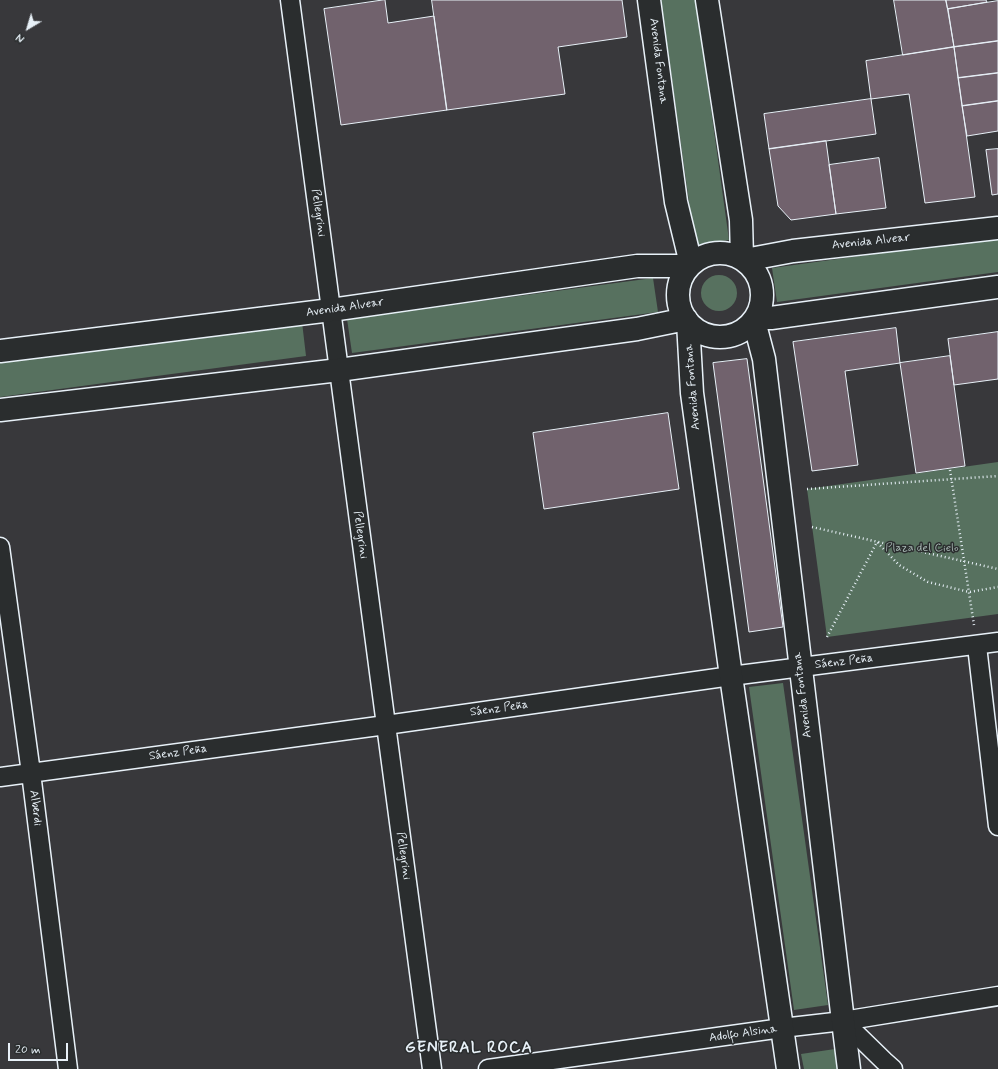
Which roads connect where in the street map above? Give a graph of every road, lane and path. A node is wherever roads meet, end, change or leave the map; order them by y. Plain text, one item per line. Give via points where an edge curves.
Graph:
1 (290, 0) edge
2 (650, 0) edge
3 (707, 0) edge
4 (998, 228) edge
5 (743, 259) junction
6 (690, 265) junction
7 (998, 287) edge
8 (331, 310) junction
9 (755, 320) junction
10 (687, 321) junction
11 (0, 351) edge
12 (339, 370) junction
13 (0, 410) edge
14 (950, 470) dead end
15 (998, 476) edge
16 (952, 479) junction
17 (807, 489) dead end
18 (812, 527) dead end
19 (878, 542) junction
20 (0, 548) edge
21 (965, 562) junction
22 (998, 569) edge
23 (998, 587) edge
24 (969, 592) junction
25 (827, 637) dead end
26 (998, 642) edge
27 (977, 646) junction
28 (800, 668) junction
29 (730, 676) junction
30 (386, 725) junction
31 (31, 773) junction
32 (0, 777) edge
33 (998, 826) edge
34 (998, 996) edge
35 (843, 1021) junction
36 (782, 1028) junction
37 (68, 1069) edge
38 (432, 1069) edge
39 (488, 1069) edge
40 (788, 1069) edge
41 (849, 1069) edge
42 (893, 1069) edge

1 - 8 street, Pellegrini
2 - 6 main road, Avenida Fontana via 676,202
3 - 5 main road via 741,220
4 - 5 main road, Avenida Alvear
5 - 6 main road via 720,252 698,258
5 - 9 main road via 757,273 763,293 762,304
6 - 8 main road, Avenida Alvear via 638,266
6 - 10 main road via 678,286 680,309
7 - 9 main road
8 - 11 main road, Avenida Alvear
8 - 12 street, Pellegrini
9 - 10 main road via 744,330 725,337 704,334
9 - 28 main road, Avenida Fontana via 764,359
10 - 12 main road
10 - 29 main road, Avenida Fontana via 692,392
12 - 13 main road
12 - 30 street, Pellegrini
14 - 16 path
15 - 16 path
16 - 17 path
16 - 21 path
18 - 19 path
19 - 21 path
19 - 24 path via 899,565 928,582
19 - 25 path
20 - 31 street, Alberdi
21 - 22 path
21 - 24 path
23 - 24 path
24 - 27 path
26 - 27 street, Sáenz Peña
27 - 28 street, Sáenz Peña
27 - 33 street
28 - 29 street, Sáenz Peña
28 - 35 main road, Avenida Fontana
29 - 30 street, Sáenz Peña
29 - 36 main road, Avenida Fontana
30 - 31 street, Sáenz Peña
30 - 38 street, Pellegrini
31 - 32 street, Sáenz Peña
31 - 37 street, Alberdi
34 - 35 street, Adolfo Alsina
35 - 36 street, Adolfo Alsina
35 - 41 main road, Avenida Fontana
35 - 42 street
36 - 39 street, Adolfo Alsina
36 - 40 main road, Avenida Fontana

